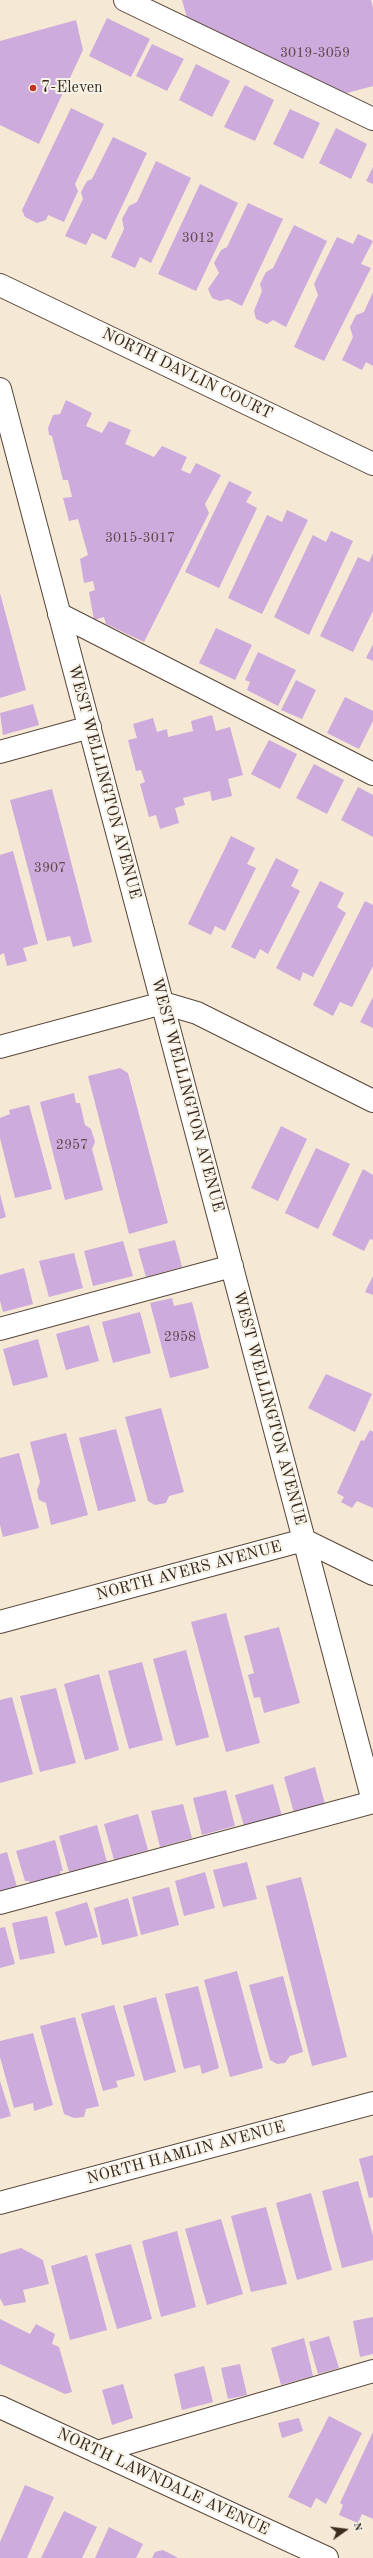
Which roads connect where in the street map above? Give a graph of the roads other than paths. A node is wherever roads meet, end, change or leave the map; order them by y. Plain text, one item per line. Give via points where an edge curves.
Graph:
1 (125, 0) edge
2 (373, 119) edge
3 (0, 285) edge
4 (0, 389) edge
5 (8, 455) edge
6 (373, 464) edge
7 (59, 614) junction
8 (90, 727) junction
9 (0, 752) edge
10 (373, 774) edge
11 (163, 1003) junction
12 (0, 1047) edge
13 (373, 1101) edge
14 (232, 1266) junction
15 (0, 1329) edge
16 (304, 1540) junction
17 (373, 1574) edge
18 (0, 1622) edge
19 (373, 1801) edge
20 (0, 1903) edge
21 (373, 2103) edge
22 (0, 2203) edge
23 (373, 2372) edge
24 (0, 2407) edge
25 (97, 2452) junction
26 (327, 2558) edge

1 - 2 street
3 - 6 street, NORTH DAVLIN COURT
4 - 5 street, WEST WELLINGTON AVENUE
5 - 7 street, WEST WELLINGTON AVENUE
7 - 8 street, WEST WELLINGTON AVENUE
7 - 10 street
8 - 9 street
8 - 11 street, WEST WELLINGTON AVENUE
11 - 12 street
11 - 13 street via 197,1013
11 - 14 street, WEST WELLINGTON AVENUE
14 - 15 street
14 - 16 street, WEST WELLINGTON AVENUE
16 - 17 street, NORTH AVERS AVENUE
16 - 18 street, NORTH AVERS AVENUE
16 - 19 street, WEST WELLINGTON AVENUE
19 - 20 street
21 - 22 street, NORTH HAMLIN AVENUE
23 - 25 street
24 - 25 street, NORTH LAWNDALE AVENUE
25 - 26 street, NORTH LAWNDALE AVENUE

